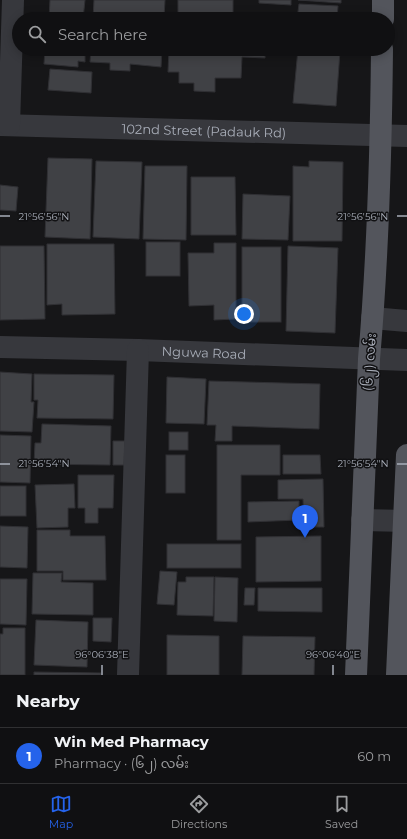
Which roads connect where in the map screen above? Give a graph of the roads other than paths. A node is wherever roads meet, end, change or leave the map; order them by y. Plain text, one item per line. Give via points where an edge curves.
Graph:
1 (14, 0) edge
2 (383, 0) edge
3 (13, 12) edge
4 (383, 12) edge
5 (12, 25) edge
6 (382, 56) edge
7 (4, 125) edge
8 (381, 135) junction
9 (407, 136) edge
10 (372, 318) junction
11 (407, 321) edge
12 (0, 347) edge
13 (138, 350) junction
14 (369, 358) junction
15 (407, 360) edge
16 (407, 455) edge
17 (362, 520) junction
18 (405, 521) edge
19 (128, 675) edge
20 (356, 675) edge
21 (397, 675) edge

1 - 3 street
2 - 4 main road
5 - 7 street
6 - 8 main road, (၆၂) လမ်း
7 - 8 street, 102nd Street (Padauk Rd)
8 - 9 street, 102nd Street (Padauk Rd)
8 - 10 main road, (၆၂) လမ်း
10 - 11 street
10 - 14 main road, (၆၂) လမ်း
12 - 13 street, Nguwa Road
13 - 14 street, Nguwa Road
13 - 19 street
14 - 15 street, Nguwa Road
14 - 17 main road, (၆၂) လမ်း
16 - 18 main road
17 - 18 street
17 - 20 main road, (၆၂) လမ်း
18 - 21 main road

